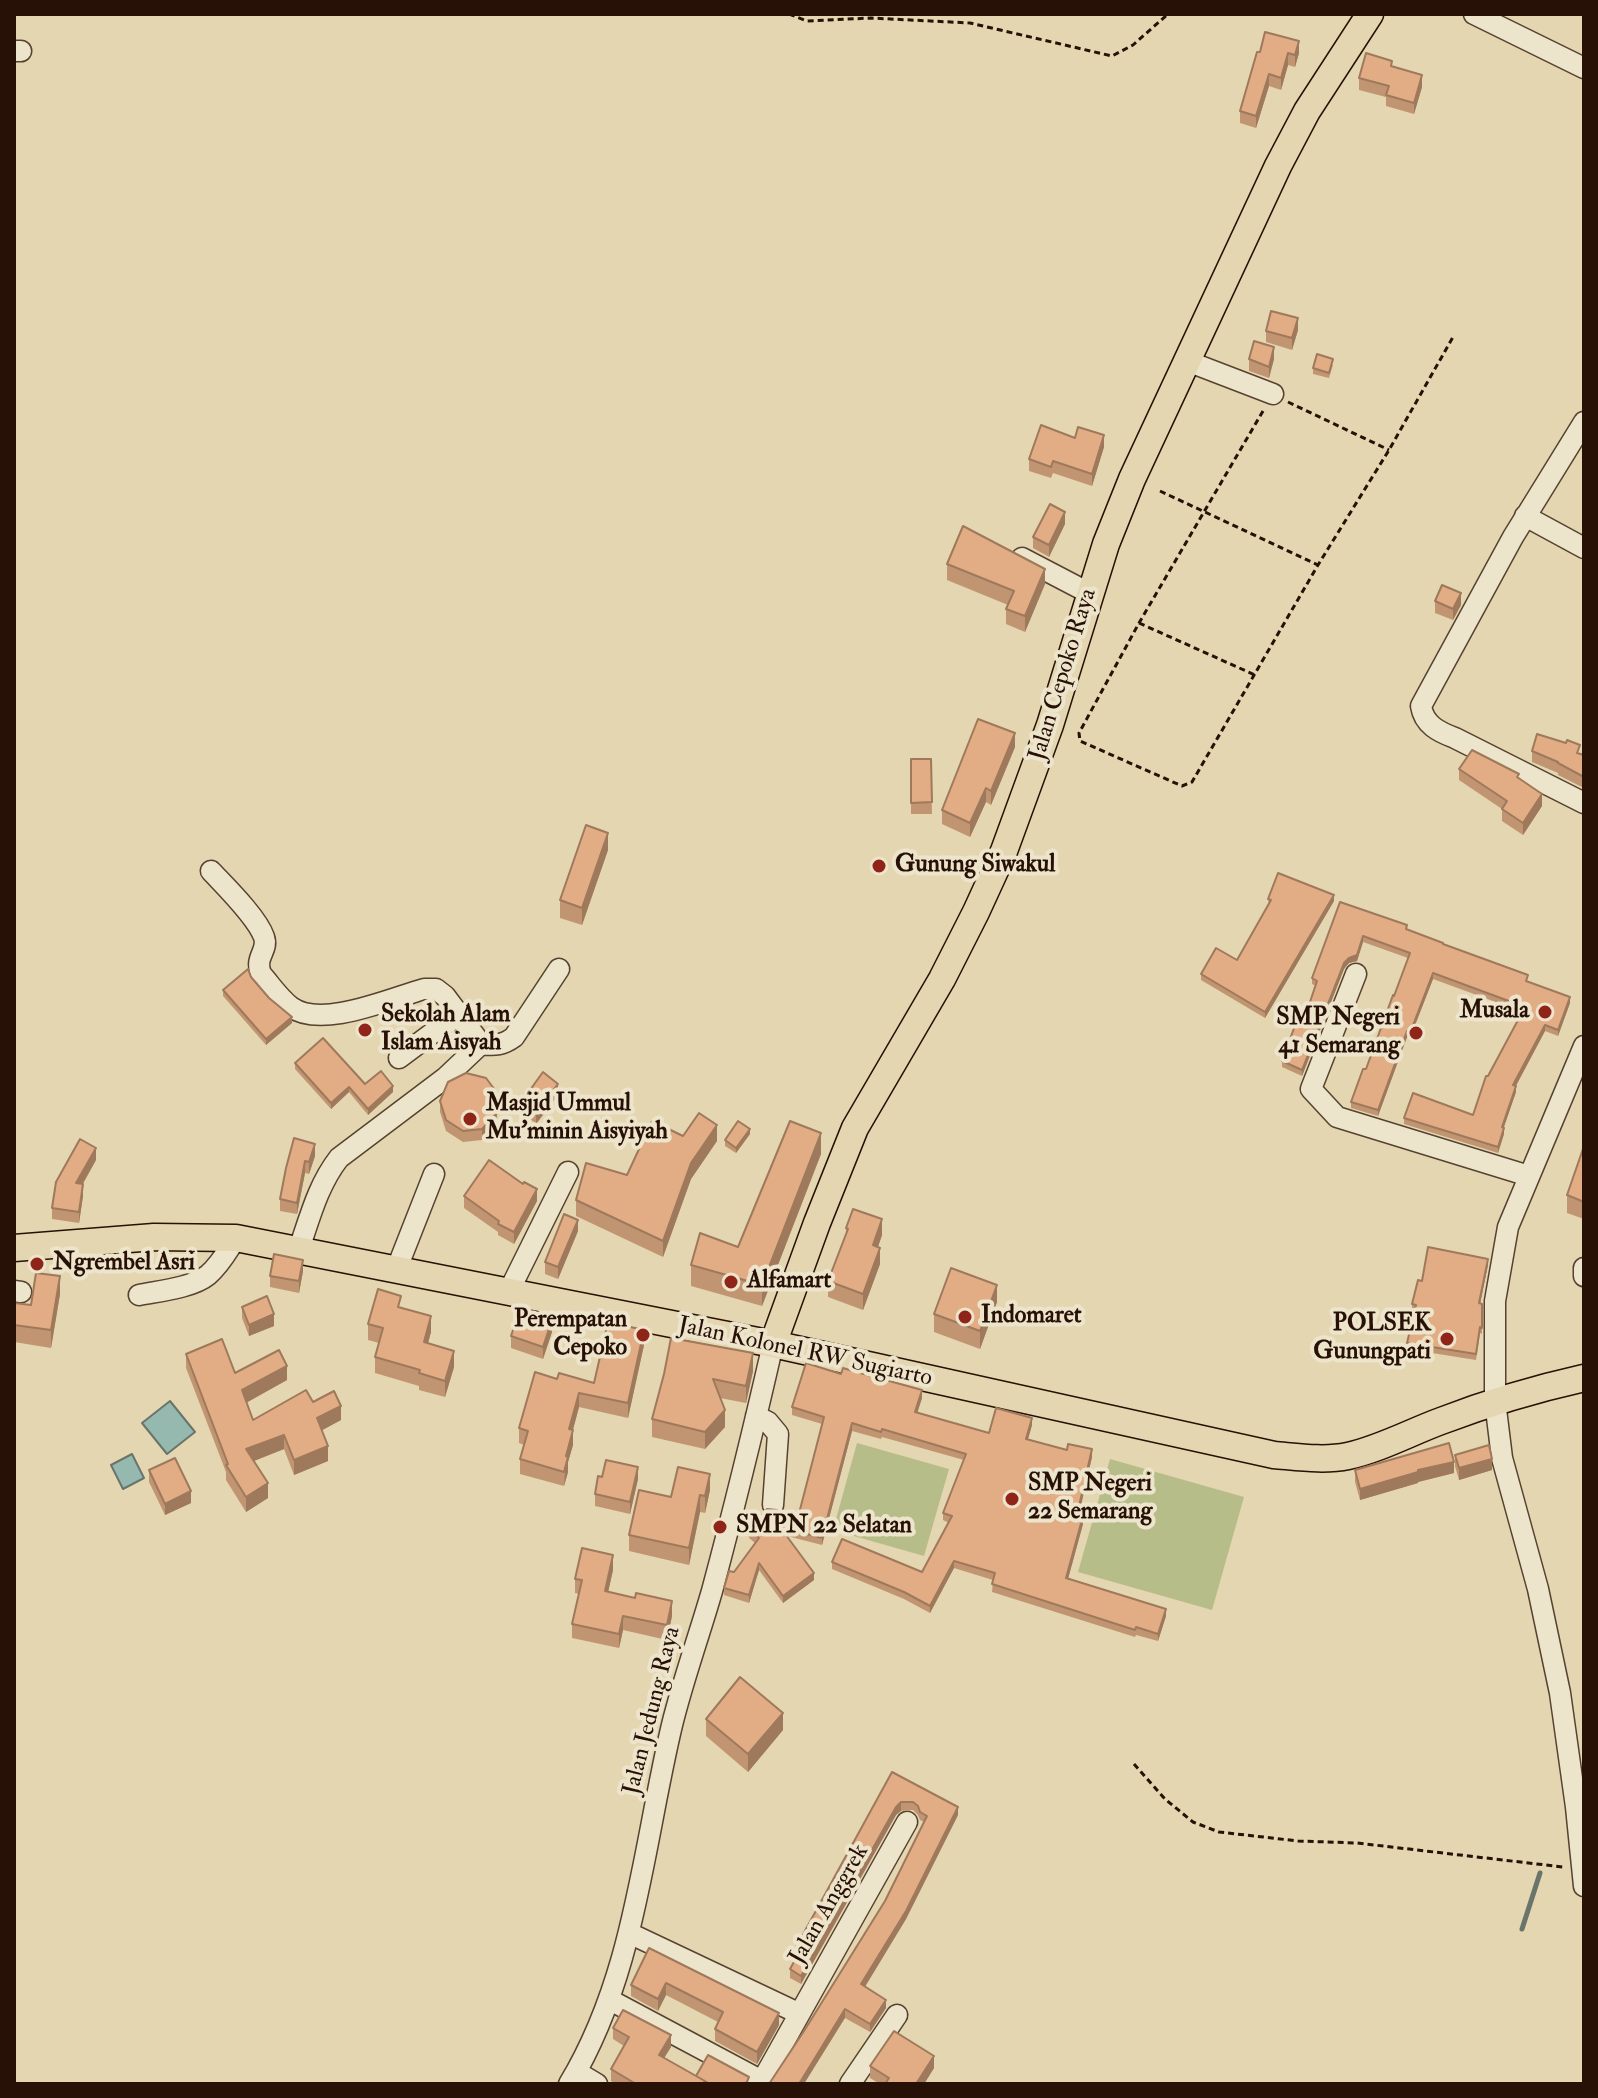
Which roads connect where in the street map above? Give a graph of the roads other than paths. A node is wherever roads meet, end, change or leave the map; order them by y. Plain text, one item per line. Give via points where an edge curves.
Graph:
1 (1370, 14) edge
2 (1474, 14) edge
3 (1584, 68) edge
4 (1187, 361) junction
5 (1273, 394) road end
6 (1584, 422) edge
7 (1576, 453) edge
8 (1525, 516) junction
9 (1584, 548) edge
10 (1010, 551) edge
11 (1089, 593) junction
12 (1584, 803) edge
13 (211, 871) dead end
14 (559, 969) dead end
15 (1356, 974) dead end
16 (458, 1014) junction
17 (481, 1044) junction
18 (1584, 1046) edge
19 (399, 1058) dead end
20 (568, 1172) dead end
21 (434, 1174) dead end
22 (1529, 1176) junction
23 (236, 1238) junction
24 (14, 1248) edge
25 (299, 1249) junction
26 (397, 1268) junction
27 (1584, 1268) edge
28 (1584, 1276) edge
29 (508, 1293) junction
30 (139, 1295) dead end
31 (773, 1344) junction
32 (1584, 1378) edge
33 (1495, 1401) junction
34 (756, 1416) junction
35 (773, 1505) dead end
36 (907, 1822) dead end
37 (1583, 1878) edge
38 (629, 1933) junction
39 (610, 2000) junction
40 (798, 2013) junction
41 (897, 2015) dead end
42 (573, 2078) edge
43 (761, 2083) edge
44 (597, 2084) edge
45 (850, 2084) edge

1 - 4 main road, Jalan Cepoko Raya via 1307,111
2 - 3 street
4 - 5 street
4 - 11 main road, Jalan Cepoko Raya via 1120,508
6 - 7 street
7 - 8 street
8 - 9 street
8 - 12 street via 1421,706 1438,732
10 - 11 street
11 - 31 main road, Jalan Cepoko Raya via 1050,725 1004,851 942,979 855,1128
13 - 16 street via 264,936 258,960 261,974 292,1008 307,1015 337,1014 430,988 445,996
14 - 17 street via 514,1037 504,1044
15 - 22 street via 1311,1089 1337,1117
16 - 17 street
16 - 19 street
17 - 25 street via 339,1158 320,1188
18 - 22 street
20 - 29 street
21 - 26 street
22 - 33 street via 1508,1227 1495,1301
23 - 24 main road, Jalan Kolonel RW Sugiarto via 154,1237
23 - 25 main road, Jalan Kolonel RW Sugiarto
23 - 30 street via 206,1277
25 - 26 main road, Jalan Kolonel RW Sugiarto
26 - 29 main road, Jalan Kolonel RW Sugiarto
27 - 28 street
29 - 31 main road, Jalan Kolonel RW Sugiarto
31 - 33 main road, Jalan Kolonel RW Sugiarto via 1274,1455 1348,1456
31 - 34 street, Jalan Jedung Raya
32 - 33 main road, Jalan Kolonel RW Sugiarto
33 - 37 street via 1502,1458 1560,1693
34 - 35 street via 778,1434
34 - 38 street, Jalan Jedung Raya via 673,1722
36 - 40 street, Jalan Anggrek
38 - 39 street, Jalan Jedung Raya
38 - 40 street
39 - 42 street, Jalan Jedung Raya
39 - 43 street
40 - 43 street, Jalan Anggrek
41 - 45 street
42 - 44 street

